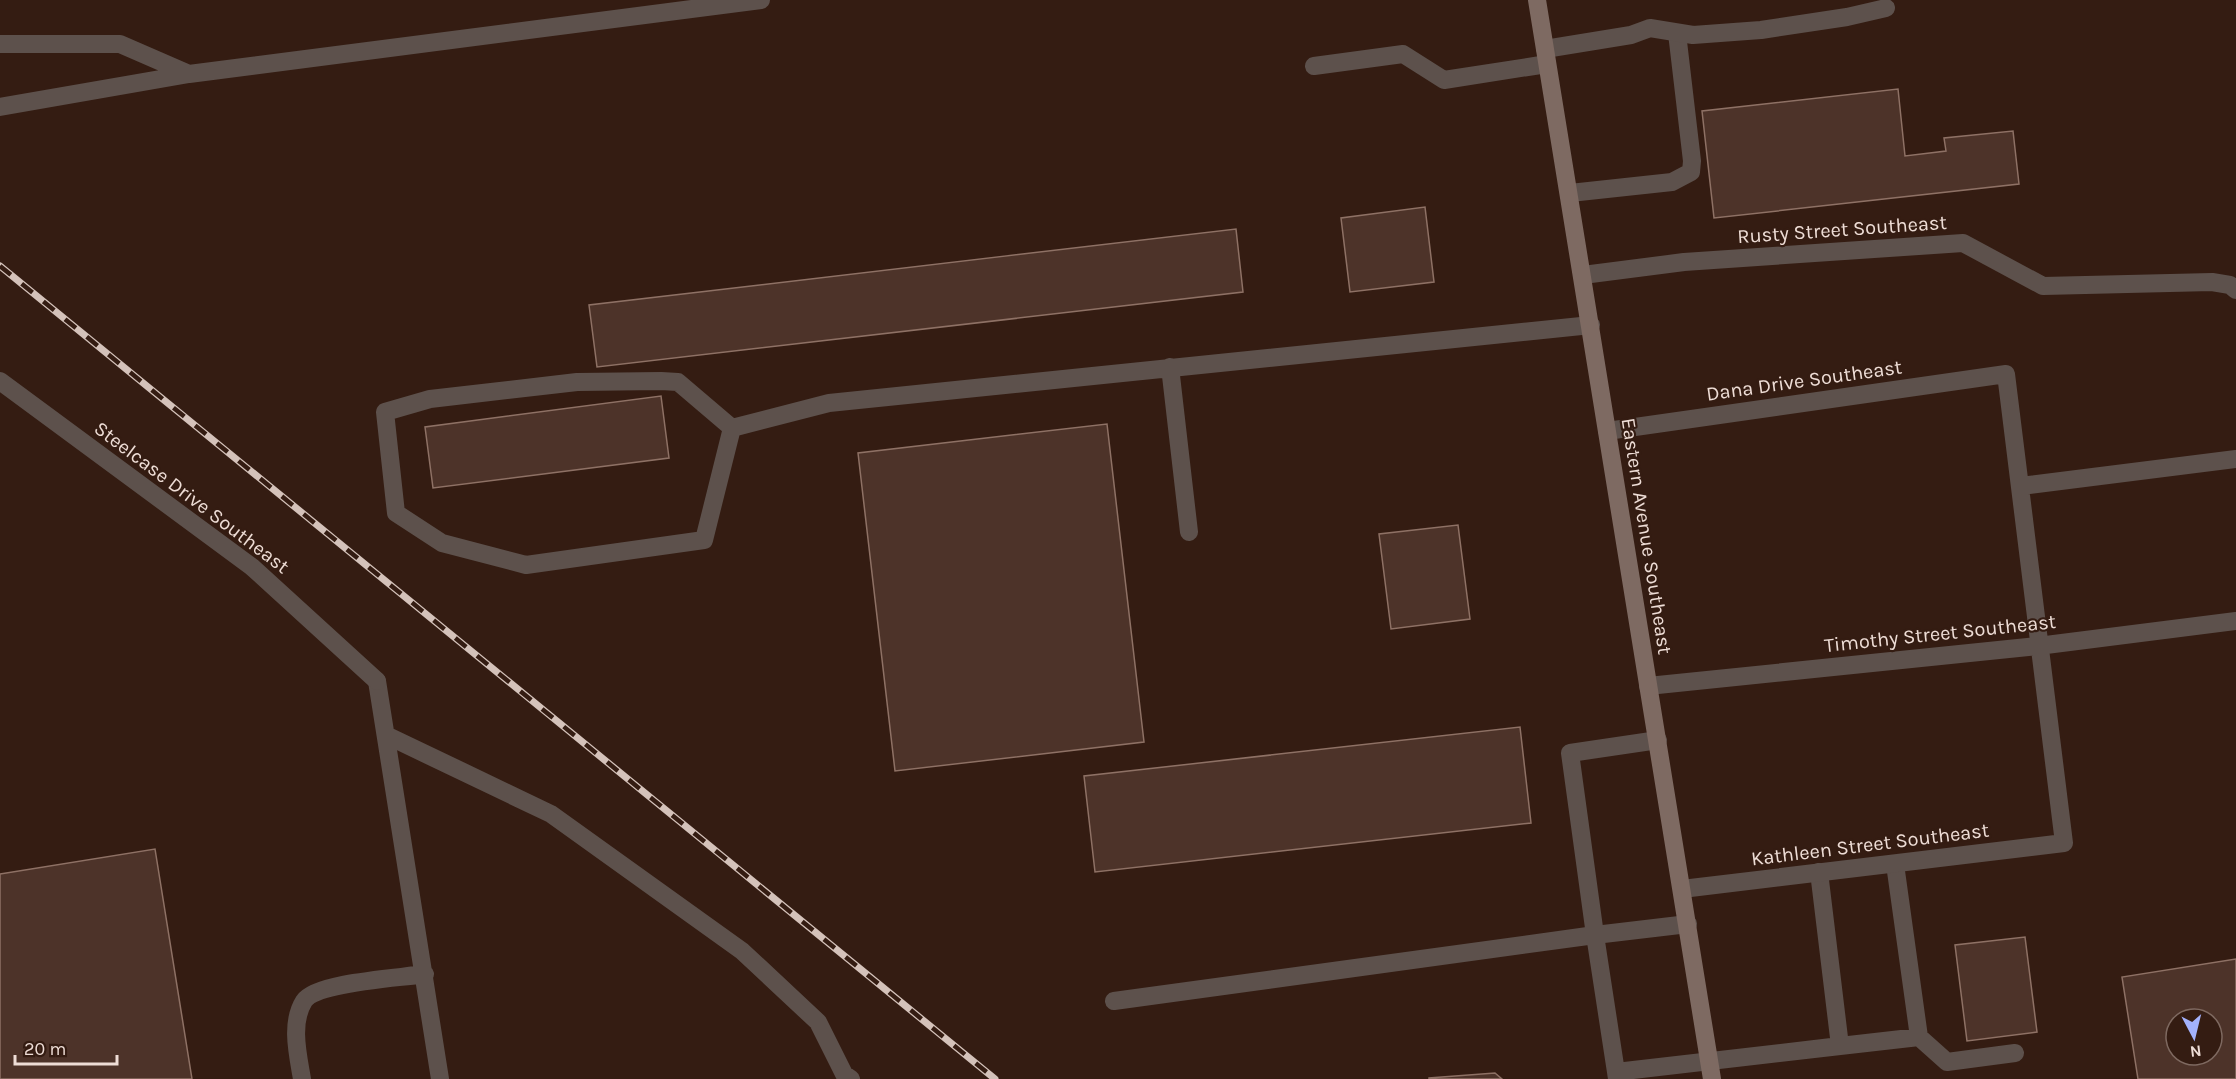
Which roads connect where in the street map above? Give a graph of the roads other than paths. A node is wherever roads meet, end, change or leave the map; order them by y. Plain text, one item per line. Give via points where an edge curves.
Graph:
1 (761, 0) edge
2 (1536, 0) edge
3 (1886, 8) dead end
4 (1677, 33) junction
5 (0, 44) edge
6 (1546, 56) junction
7 (1314, 66) dead end
8 (189, 74) junction
9 (0, 107) edge
10 (1570, 194) junction
11 (1583, 275) junction
12 (2236, 290) edge
13 (1591, 325) junction
14 (1170, 367) junction
15 (0, 381) edge
16 (732, 428) junction
17 (1607, 431) junction
18 (2236, 459) edge
19 (2021, 486) junction
20 (1189, 532) dead end
21 (2236, 621) edge
22 (2038, 646) junction
23 (1648, 686) junction
24 (386, 735) junction
25 (1658, 740) junction
26 (1895, 864) junction
27 (1819, 872) junction
28 (1682, 889) junction
29 (1688, 924) junction
30 (1595, 936) junction
31 (425, 974) junction
32 (1114, 1001) dead end
33 (1919, 1037) junction
34 (1840, 1046) junction
35 (2015, 1053) dead end
36 (1710, 1070) edge
37 (1617, 1075) edge
38 (302, 1079) edge
39 (440, 1079) edge
40 (851, 1079) edge

1 - 8 street
2 - 6 main road, Eastern Avenue Southeast
3 - 4 street via 1761,30
4 - 6 street via 1650,28
4 - 10 street via 1691,172 1672,182
5 - 8 street via 120,44
6 - 7 street via 1444,80 1403,54
6 - 10 main road, Eastern Avenue Southeast
8 - 9 street
10 - 11 main road, Eastern Avenue Southeast
11 - 12 street, Rusty Street Southeast via 1684,262 1963,243 2043,286 2212,282
11 - 13 main road, Eastern Avenue Southeast
13 - 14 street
13 - 17 main road, Eastern Avenue Southeast
14 - 16 street via 829,404
14 - 20 street
15 - 24 street, Steelcase Drive Southeast via 252,567 377,681
16 - 16 street via 678,382 661,381 577,382 430,399 385,412 396,513 442,543 526,565 704,540
17 - 19 street, Dana Drive Southeast via 2006,374
17 - 23 main road, Eastern Avenue Southeast
18 - 19 street
19 - 22 street
21 - 22 street, Timothy Street Southeast
22 - 23 street, Timothy Street Southeast
22 - 26 street, Kathleen Street Southeast via 2064,843
23 - 25 main road, Eastern Avenue Southeast
24 - 31 street
24 - 40 street via 552,814 742,951 818,1022 844,1074
25 - 28 main road, Eastern Avenue Southeast
25 - 30 street via 1570,753
26 - 27 street, Kathleen Street Southeast
26 - 33 street
27 - 28 street, Kathleen Street Southeast
27 - 34 street
28 - 29 main road, Eastern Avenue Southeast
29 - 30 street
29 - 36 main road, Eastern Avenue Southeast
30 - 32 street
30 - 37 street
31 - 38 street via 324,988 304,999 296,1041
31 - 39 street
33 - 34 street
33 - 35 street via 1947,1062
34 - 36 street
36 - 37 street

